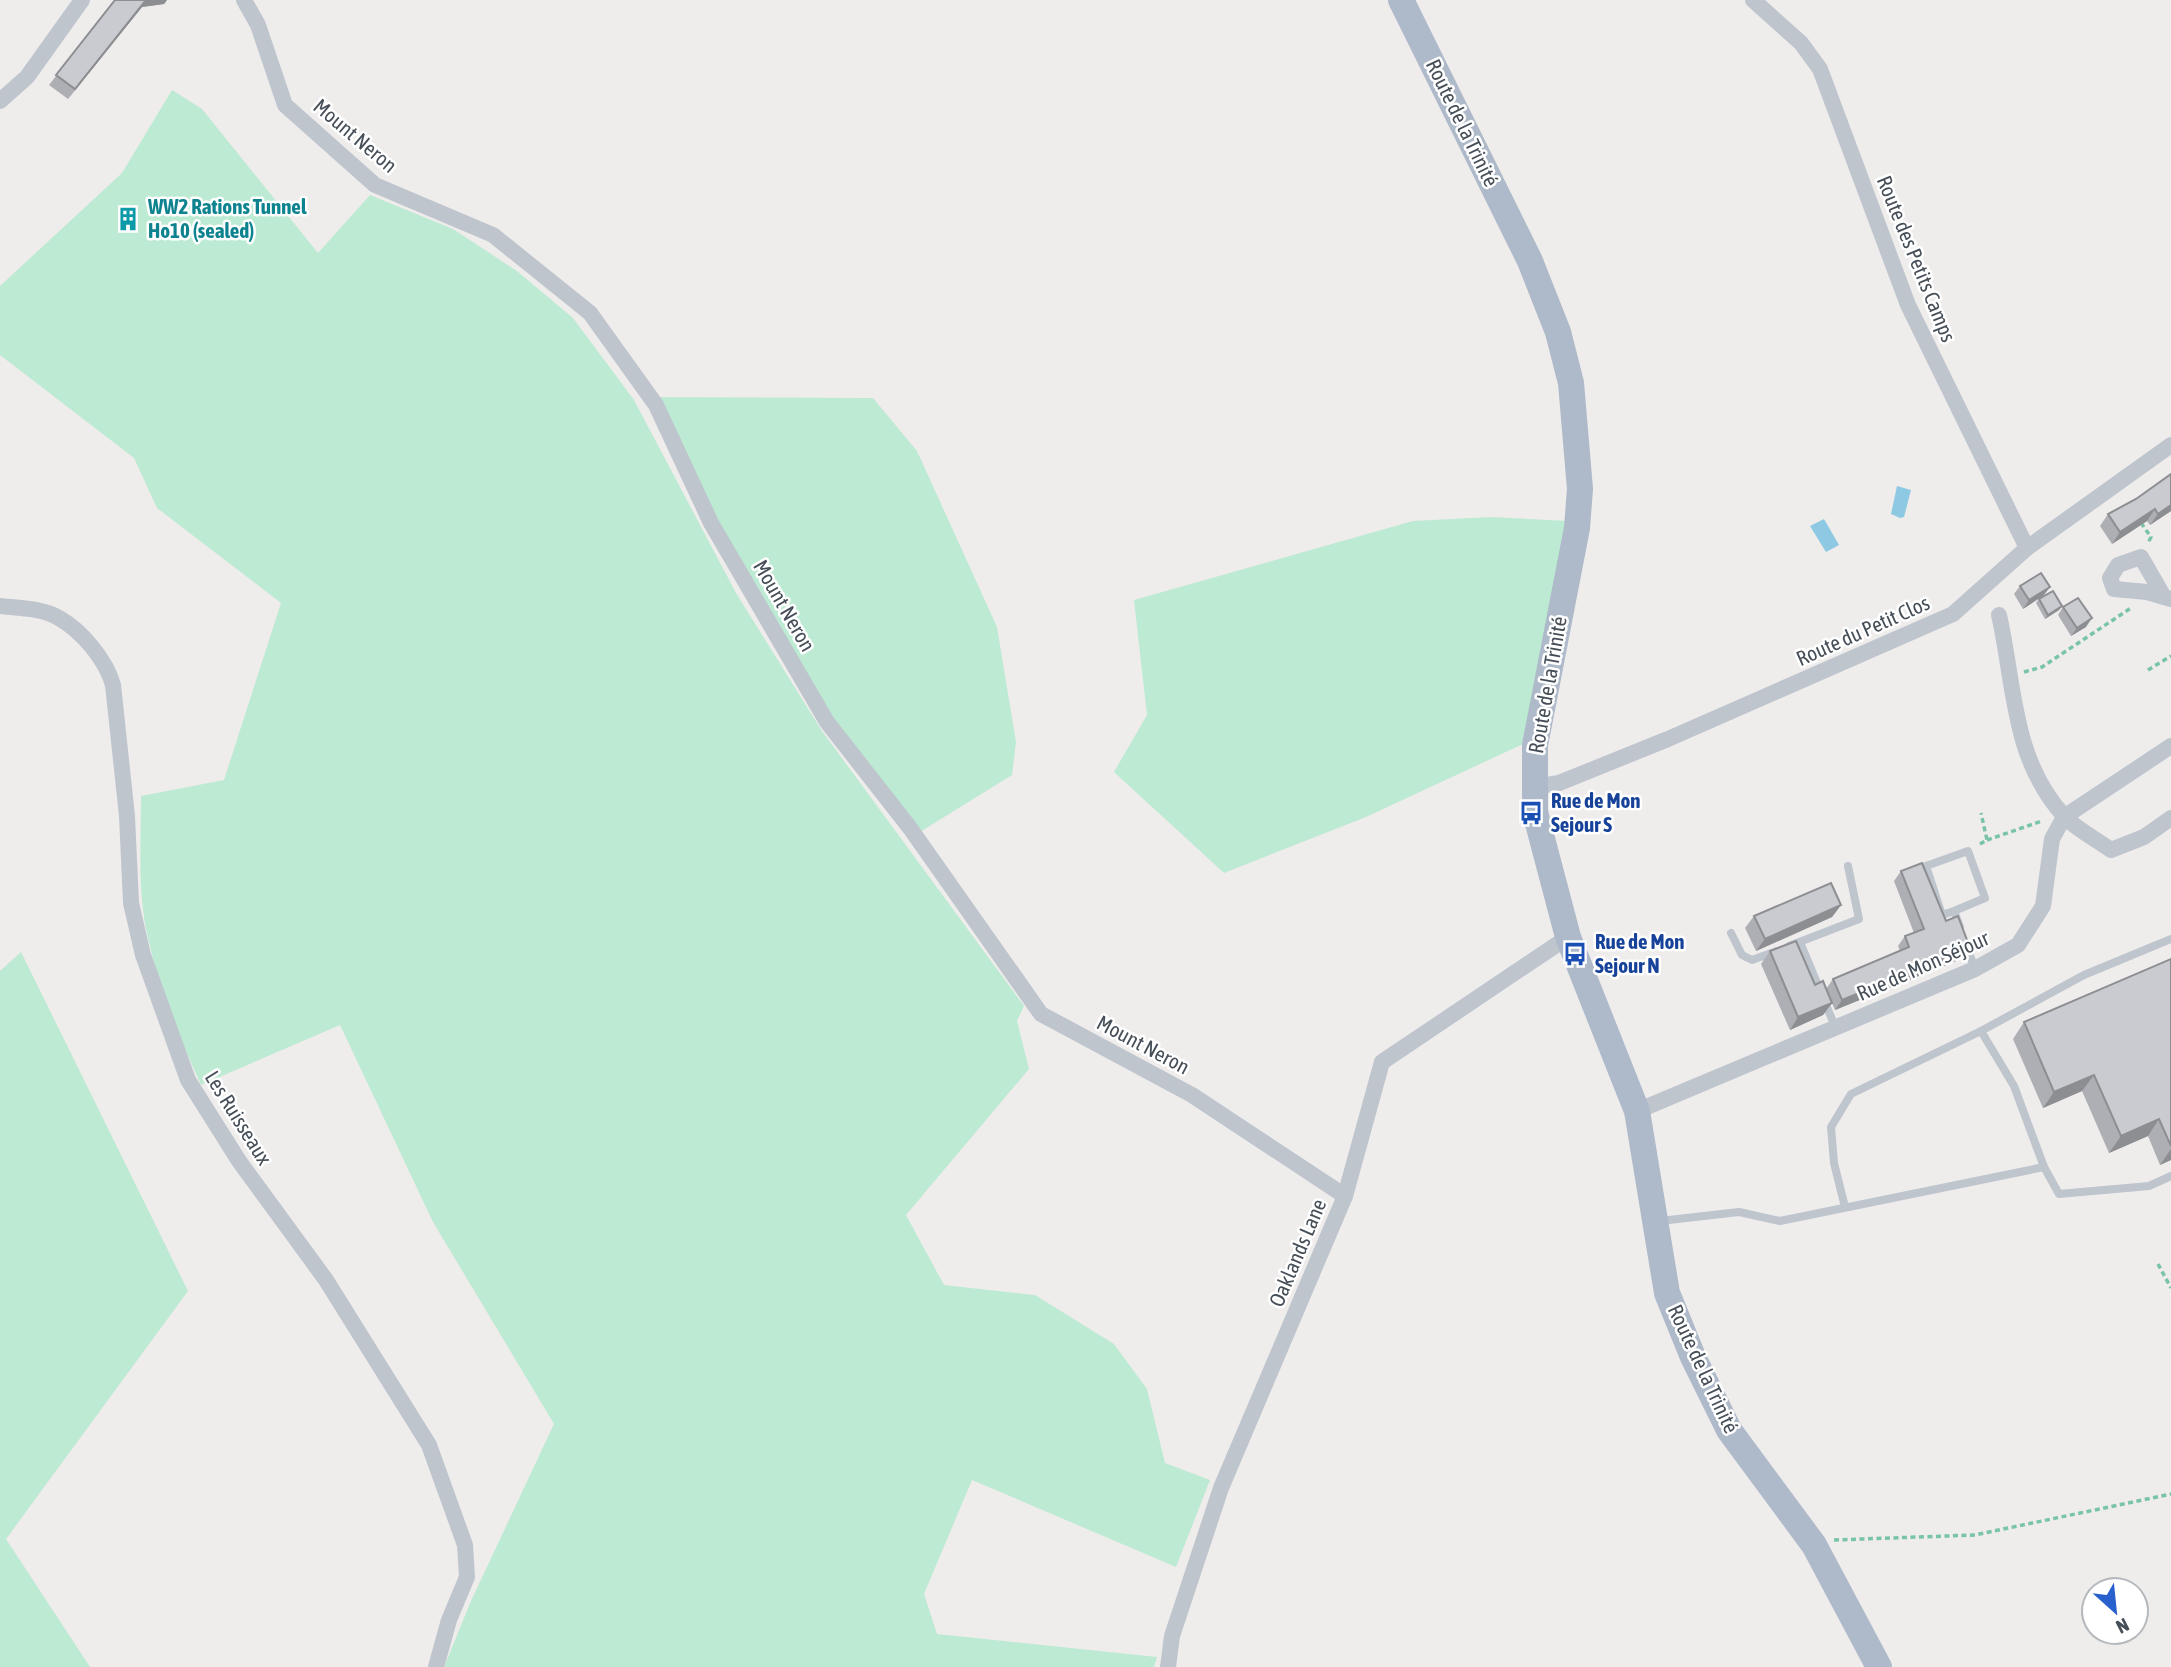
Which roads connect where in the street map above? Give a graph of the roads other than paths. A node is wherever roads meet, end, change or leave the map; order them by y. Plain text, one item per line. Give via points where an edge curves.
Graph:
1 (82, 0) edge
2 (244, 0) edge
3 (1401, 0) edge
4 (1753, 0) edge
5 (0, 101) edge
6 (2171, 445) edge
7 (2027, 548) junction
8 (2168, 598) edge
9 (0, 606) edge
10 (1999, 615) dead end
11 (2171, 746) edge
12 (1534, 787) junction
13 (2064, 817) junction
14 (2171, 818) edge
15 (1848, 866) dead end
16 (1954, 911) junction
17 (1731, 933) dead end
18 (1568, 937) junction
19 (2171, 939) edge
20 (1800, 942) junction
21 (1975, 969) junction
22 (1836, 1029) junction
23 (1981, 1031) junction
24 (1637, 1111) junction
25 (2044, 1167) junction
26 (2171, 1177) edge
27 (1345, 1196) junction
28 (1845, 1207) junction
29 (1653, 1222) junction
30 (436, 1667) edge
31 (1168, 1667) edge
32 (1880, 1667) edge

1 - 5 street via 27,77
2 - 27 street, Mount Neron via 285,105 375,185 493,235 590,313 656,405 711,523 827,722 910,828 1041,1014 1192,1095
3 - 12 main road, Route de la Trinité via 1530,261 1572,383 1579,464 1577,527 1539,718
4 - 7 street, Route des Petits Camps via 1801,43 1820,69 1908,304
6 - 7 street, Route du Petit Clos
7 - 12 street, Route du Petit Clos via 1954,614 1668,739 1559,783
8 - 8 street via 2114,589 2110,578 2118,565 2141,557
9 - 30 street, Les Ruisseaux via 59,618 108,668 127,816 131,903 143,955 188,1080 239,1161 326,1280 429,1445 465,1545 467,1577
10 - 13 street via 2018,728 2030,767
11 - 13 street
12 - 18 main road, Route de la Trinité via 1540,840
13 - 14 street via 2112,850 2144,837
13 - 21 street, Rue de Mon Séjour via 2052,839 2043,906 2018,945
15 - 20 lane via 1859,919
16 - 16 lane via 1985,898 1968,851 1926,866 1942,915
16 - 21 lane
17 - 20 lane via 1742,955 1752,960
18 - 24 main road, Route de la Trinité
18 - 27 street, Oaklands Lane via 1382,1062
19 - 23 lane via 2084,975
20 - 22 lane
21 - 22 street, Rue de Mon Séjour
22 - 24 street, Rue de Mon Séjour
23 - 25 lane via 2014,1086
23 - 28 lane via 1852,1094 1831,1127
24 - 29 main road, Route de la Trinité
25 - 26 lane via 2059,1194 2149,1186
25 - 28 lane
27 - 31 street, Oaklands Lane via 1221,1488 1172,1636
28 - 29 lane via 1780,1221 1739,1212
29 - 32 main road, Route de la Trinité via 1667,1293 1729,1430 1814,1545

